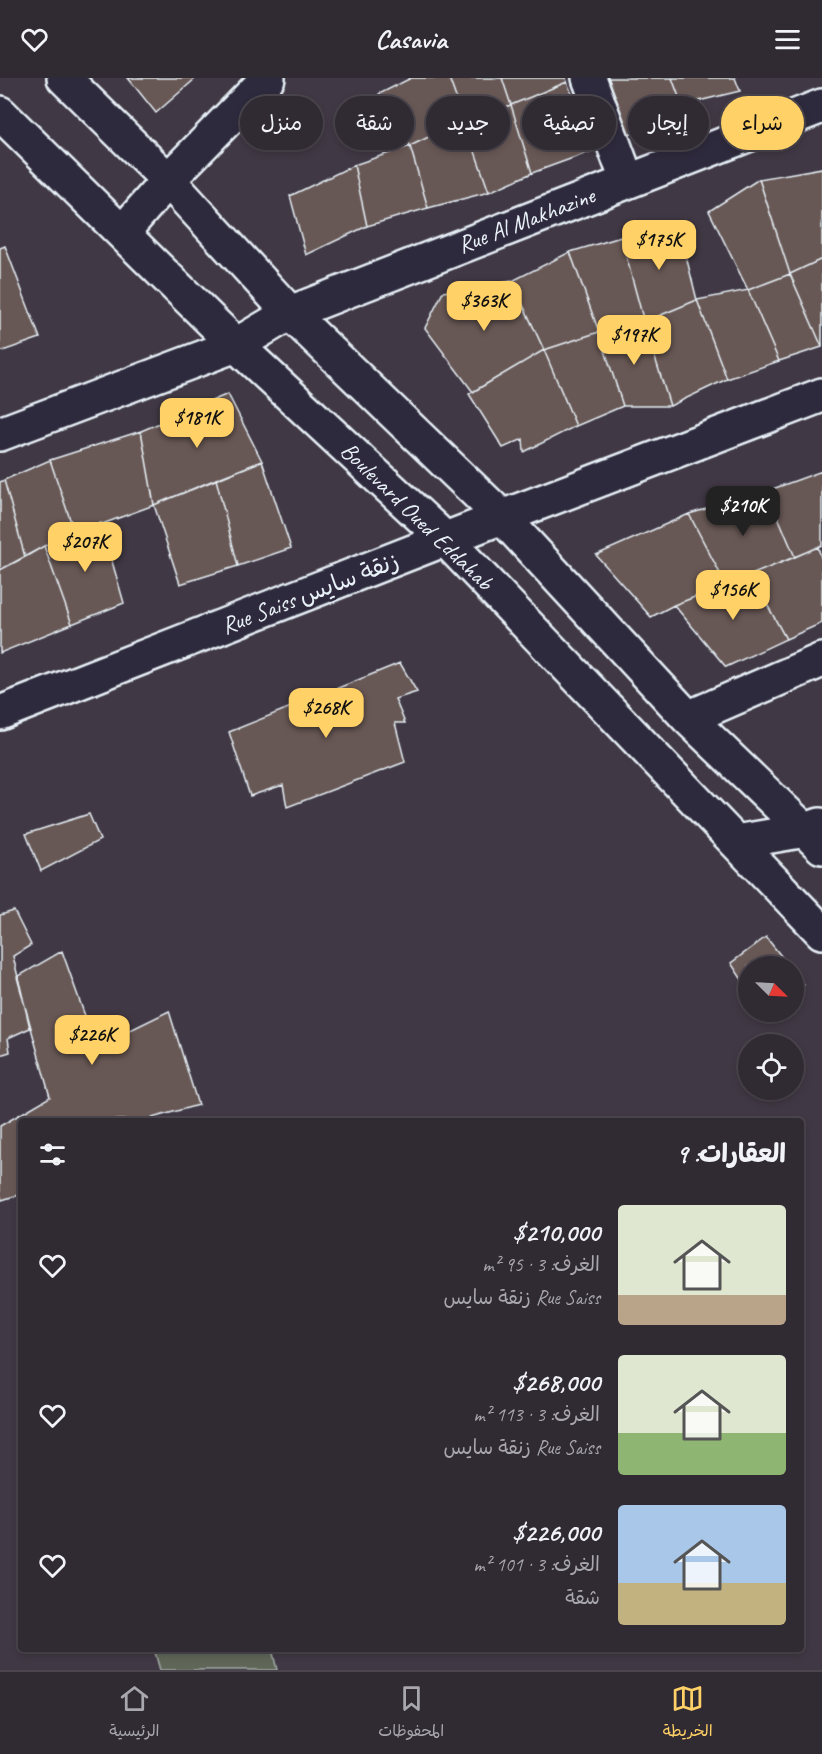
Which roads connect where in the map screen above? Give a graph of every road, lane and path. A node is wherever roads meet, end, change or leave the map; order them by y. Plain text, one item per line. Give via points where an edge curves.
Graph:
1 (64, 78) edge
2 (268, 78) edge
3 (589, 78) edge
4 (822, 106) edge
5 (0, 113) edge
6 (168, 180) junction
7 (627, 180) junction
8 (122, 233) junction
9 (290, 313) junction
10 (236, 345) junction
11 (822, 395) edge
12 (0, 434) edge
13 (502, 517) junction
14 (446, 540) junction
15 (822, 660) edge
16 (0, 713) edge
17 (688, 718) junction
18 (817, 834) edge
19 (736, 842) junction
20 (822, 932) edge

1 - 6 street
2 - 6 street
3 - 7 street
4 - 7 street, Rue Al Makhazine
5 - 8 street, Boulevard Oued Eddahab
6 - 8 street
6 - 9 street
7 - 9 street, Rue Al Makhazine
8 - 10 street, Boulevard Oued Eddahab
9 - 10 street, Rue Al Makhazine
9 - 13 street
10 - 12 street, Rue Al Makhazine
10 - 14 street, Boulevard Oued Eddahab
11 - 13 street, Rue Saiss زنقة سايس
13 - 14 street, Rue Saiss زنقة سايس
13 - 17 street
14 - 16 street, Rue Saiss زنقة سايس
14 - 19 street, Boulevard Oued Eddahab
15 - 17 street
17 - 18 street
18 - 19 street
19 - 20 street, Boulevard Oued Eddahab

